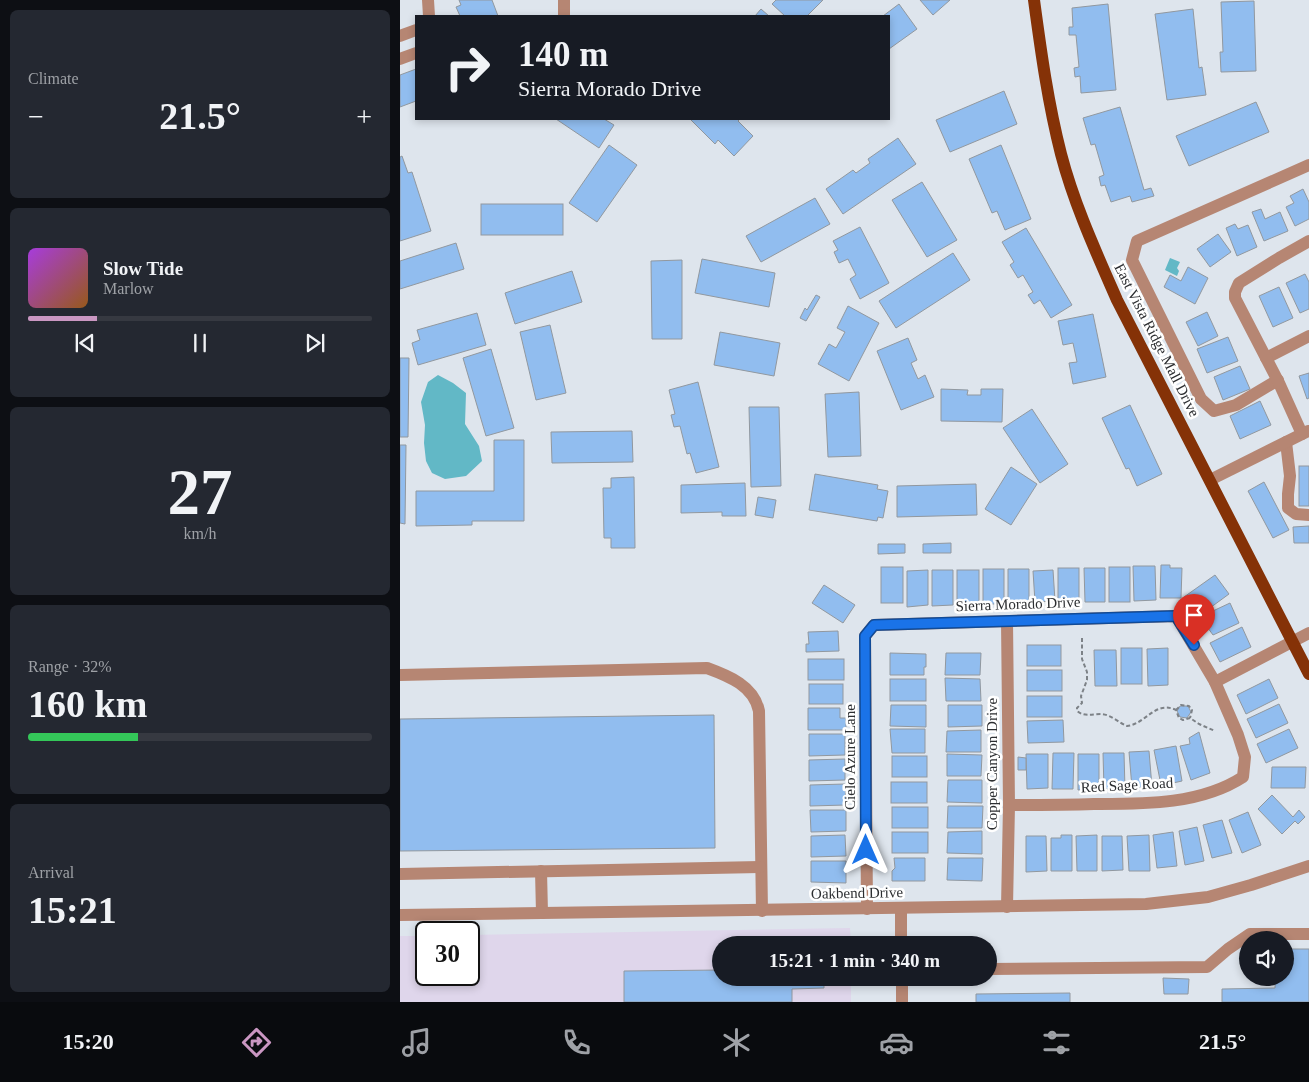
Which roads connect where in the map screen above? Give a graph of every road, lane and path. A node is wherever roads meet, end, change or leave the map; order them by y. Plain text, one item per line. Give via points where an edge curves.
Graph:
1 (428, 0) edge
2 (564, 0) edge
3 (1034, 0) edge
4 (429, 15) edge
5 (564, 15) edge
6 (415, 30) edge
7 (400, 36) edge
8 (415, 53) edge
9 (401, 56) edge
10 (1309, 165) edge
11 (1309, 240) edge
12 (1309, 336) edge
13 (1266, 358) junction
14 (1278, 380) junction
15 (1305, 432) edge
16 (1286, 442) junction
17 (1210, 480) junction
18 (1309, 515) edge
19 (1007, 621) junction
20 (1309, 633) edge
21 (865, 636) joint
22 (1082, 638) dead end
23 (1293, 640) junction
24 (1309, 674) edge
25 (400, 675) edge
26 (1215, 682) junction
27 (1176, 710) junction
28 (1190, 718) junction
29 (1215, 731) dead end
30 (1009, 805) junction
31 (1309, 866) edge
32 (760, 867) junction
33 (541, 871) junction
34 (400, 874) edge
35 (1007, 907) junction
36 (901, 908) junction
37 (867, 909) junction
38 (762, 911) junction
39 (542, 913) junction
40 (400, 915) edge
41 (1309, 934) edge
42 (901, 936) edge
43 (997, 969) edge
44 (902, 986) edge
45 (902, 1002) edge

1 - 4 street
2 - 5 street
3 - 17 main road, East Vista Ridge Mall Drive via 1053,120 1078,208 1116,300
6 - 7 street
8 - 9 street
10 - 14 street via 1137,241 1132,260 1201,400 1214,411 1236,405
11 - 13 street via 1239,283 1235,292 1235,298
12 - 13 street
13 - 14 street
14 - 15 street
15 - 16 street
16 - 17 street
16 - 18 street via 1290,476 1288,508 1296,514
17 - 23 main road, East Vista Ridge Mall Drive
19 - 21 street, Sierra Morado Drive via 874,625
19 - 26 street, Sierra Morado Drive via 1176,616
19 - 30 street, Copper Canyon Drive
20 - 23 street
21 - 37 street, Cielo Azure Lane
22 - 27 path via 1087,680 1082,703 1077,708 1080,713 1108,715 1127,726 1136,724 1163,706
23 - 24 main road, East Vista Ridge Mall Drive
23 - 26 street
25 - 32 street via 708,668 726,674 750,692 759,711
26 - 30 street, Red Sage Road via 1245,757 1243,777 1228,786 1168,801 1138,804
27 - 28 path via 1179,718
27 - 28 path via 1181,705 1189,706 1192,710
28 - 29 path
30 - 35 street, Copper Canyon Drive
31 - 35 street, Oakbend Drive via 1208,896 1146,904
32 - 33 street
32 - 38 street
33 - 34 street
33 - 39 street
35 - 36 street, Oakbend Drive
36 - 37 street, Oakbend Drive
36 - 42 street
37 - 38 street, Oakbend Drive
38 - 39 street, Oakbend Drive
39 - 40 street, Oakbend Drive
41 - 43 street via 1250,934 1207,967
44 - 45 street

